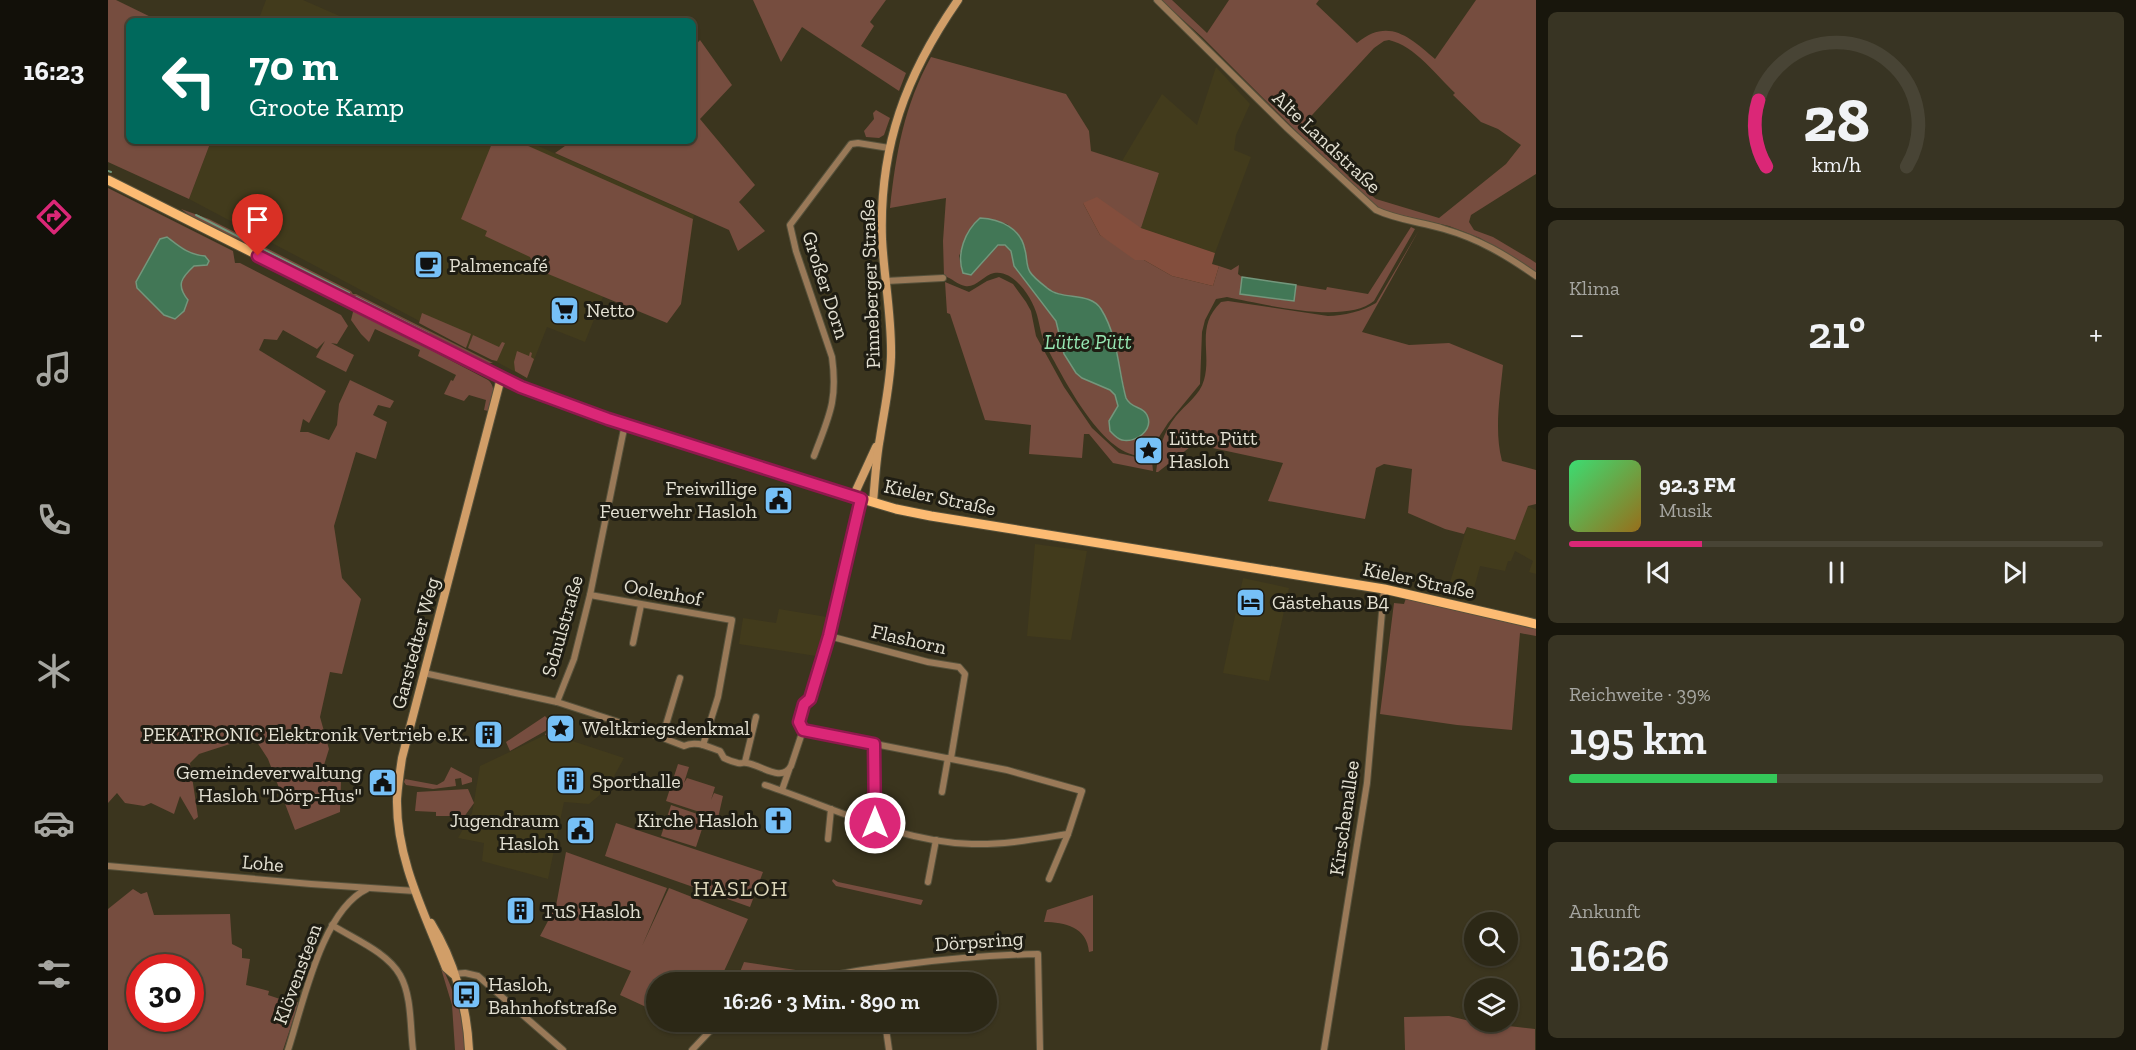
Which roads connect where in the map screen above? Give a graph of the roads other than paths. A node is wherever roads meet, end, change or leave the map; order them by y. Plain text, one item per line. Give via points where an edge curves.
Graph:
1 (958, 0) edge
2 (1156, 0) edge
3 (889, 148) junction
4 (108, 180) edge
5 (1536, 276) edge
6 (943, 278) dead end
7 (886, 281) junction
8 (501, 378) junction
9 (625, 424) junction
10 (880, 438) junction
11 (814, 456) dead end
12 (857, 498) junction
13 (873, 502) junction
14 (1384, 589) junction
15 (590, 596) junction
16 (641, 605) junction
17 (1536, 624) edge
18 (829, 636) junction
19 (633, 643) dead end
20 (424, 673) junction
21 (681, 678) dead end
22 (557, 702) junction
23 (756, 717) dead end
24 (803, 730) junction
25 (662, 738) junction
26 (874, 744) junction
27 (704, 745) junction
28 (950, 758) junction
29 (745, 762) junction
30 (789, 770) junction
31 (777, 773) junction
32 (782, 790) junction
33 (942, 792) dead end
34 (831, 809) junction
35 (875, 823) junction
36 (1068, 834) junction
37 (828, 839) dead end
38 (936, 840) junction
39 (108, 866) edge
40 (1049, 879) dead end
41 (928, 882) dead end
42 (367, 888) junction
43 (415, 891) junction
44 (332, 926) junction
45 (877, 968) junction
46 (855, 972) edge
47 (878, 972) edge
48 (453, 974) junction
49 (709, 1032) edge
50 (886, 1032) edge
51 (288, 1050) edge
52 (413, 1050) edge
53 (469, 1050) edge
54 (563, 1050) edge
55 (692, 1050) edge
56 (889, 1050) edge
57 (1040, 1050) edge
58 (1324, 1050) edge

1 - 3 main road, Pinneberger Straße via 914,74
2 - 5 street, Alte Landstraße via 1376,210 1484,242
3 - 7 main road, Pinneberger Straße via 882,219
3 - 11 street, Großer Dorn via 851,144 790,225 834,373 832,409
4 - 8 main road, Kieler Straße
6 - 7 street
7 - 10 main road, Pinneberger Straße via 891,356
8 - 9 main road, Kieler Straße
8 - 20 main road, Garstedter Weg
9 - 12 main road, Kieler Straße
9 - 15 street, Schulstraße
10 - 12 main road, Pinneberger Straße
10 - 13 main road, Pinneberger Straße
12 - 13 main road, Kieler Straße
12 - 18 street
13 - 14 main road, Kieler Straße via 987,526
14 - 17 main road, Kieler Straße
14 - 58 street, Kirschenallee via 1367,783
15 - 16 street, Oolenhof
15 - 22 street, Schulstraße via 574,659
16 - 19 street
16 - 27 street, Oolenhof via 732,621 718,697
18 - 24 street via 799,722
18 - 28 street, Flashorn via 959,667 965,674
20 - 22 street, Schulstraße
20 - 43 main road, Garstedter Weg via 402,758 397,800 401,840
21 - 25 street
22 - 25 street
23 - 29 street
24 - 26 street
24 - 30 street
25 - 27 street via 684,746 693,742
26 - 28 street
26 - 35 street
27 - 29 street via 720,751 724,758
28 - 33 street
28 - 36 street via 1082,791
29 - 31 street
30 - 31 street
30 - 32 street
31 - 32 street via 768,785
32 - 34 street
34 - 35 street
34 - 37 street
35 - 38 street
36 - 38 street via 1009,843
36 - 40 street
38 - 41 street
39 - 42 street, Lohe
42 - 43 street, Lohe
42 - 44 street, Klövensteen via 348,902
43 - 48 main road, Garstedter Weg via 446,968
44 - 51 street, Klövensteen via 318,955
44 - 52 street via 387,959 400,976 407,996
45 - 46 street
45 - 47 street
45 - 57 street, Dörpsring via 1038,954
48 - 53 main road, Garstedter Weg
48 - 54 street via 478,976
49 - 55 street
50 - 56 street

